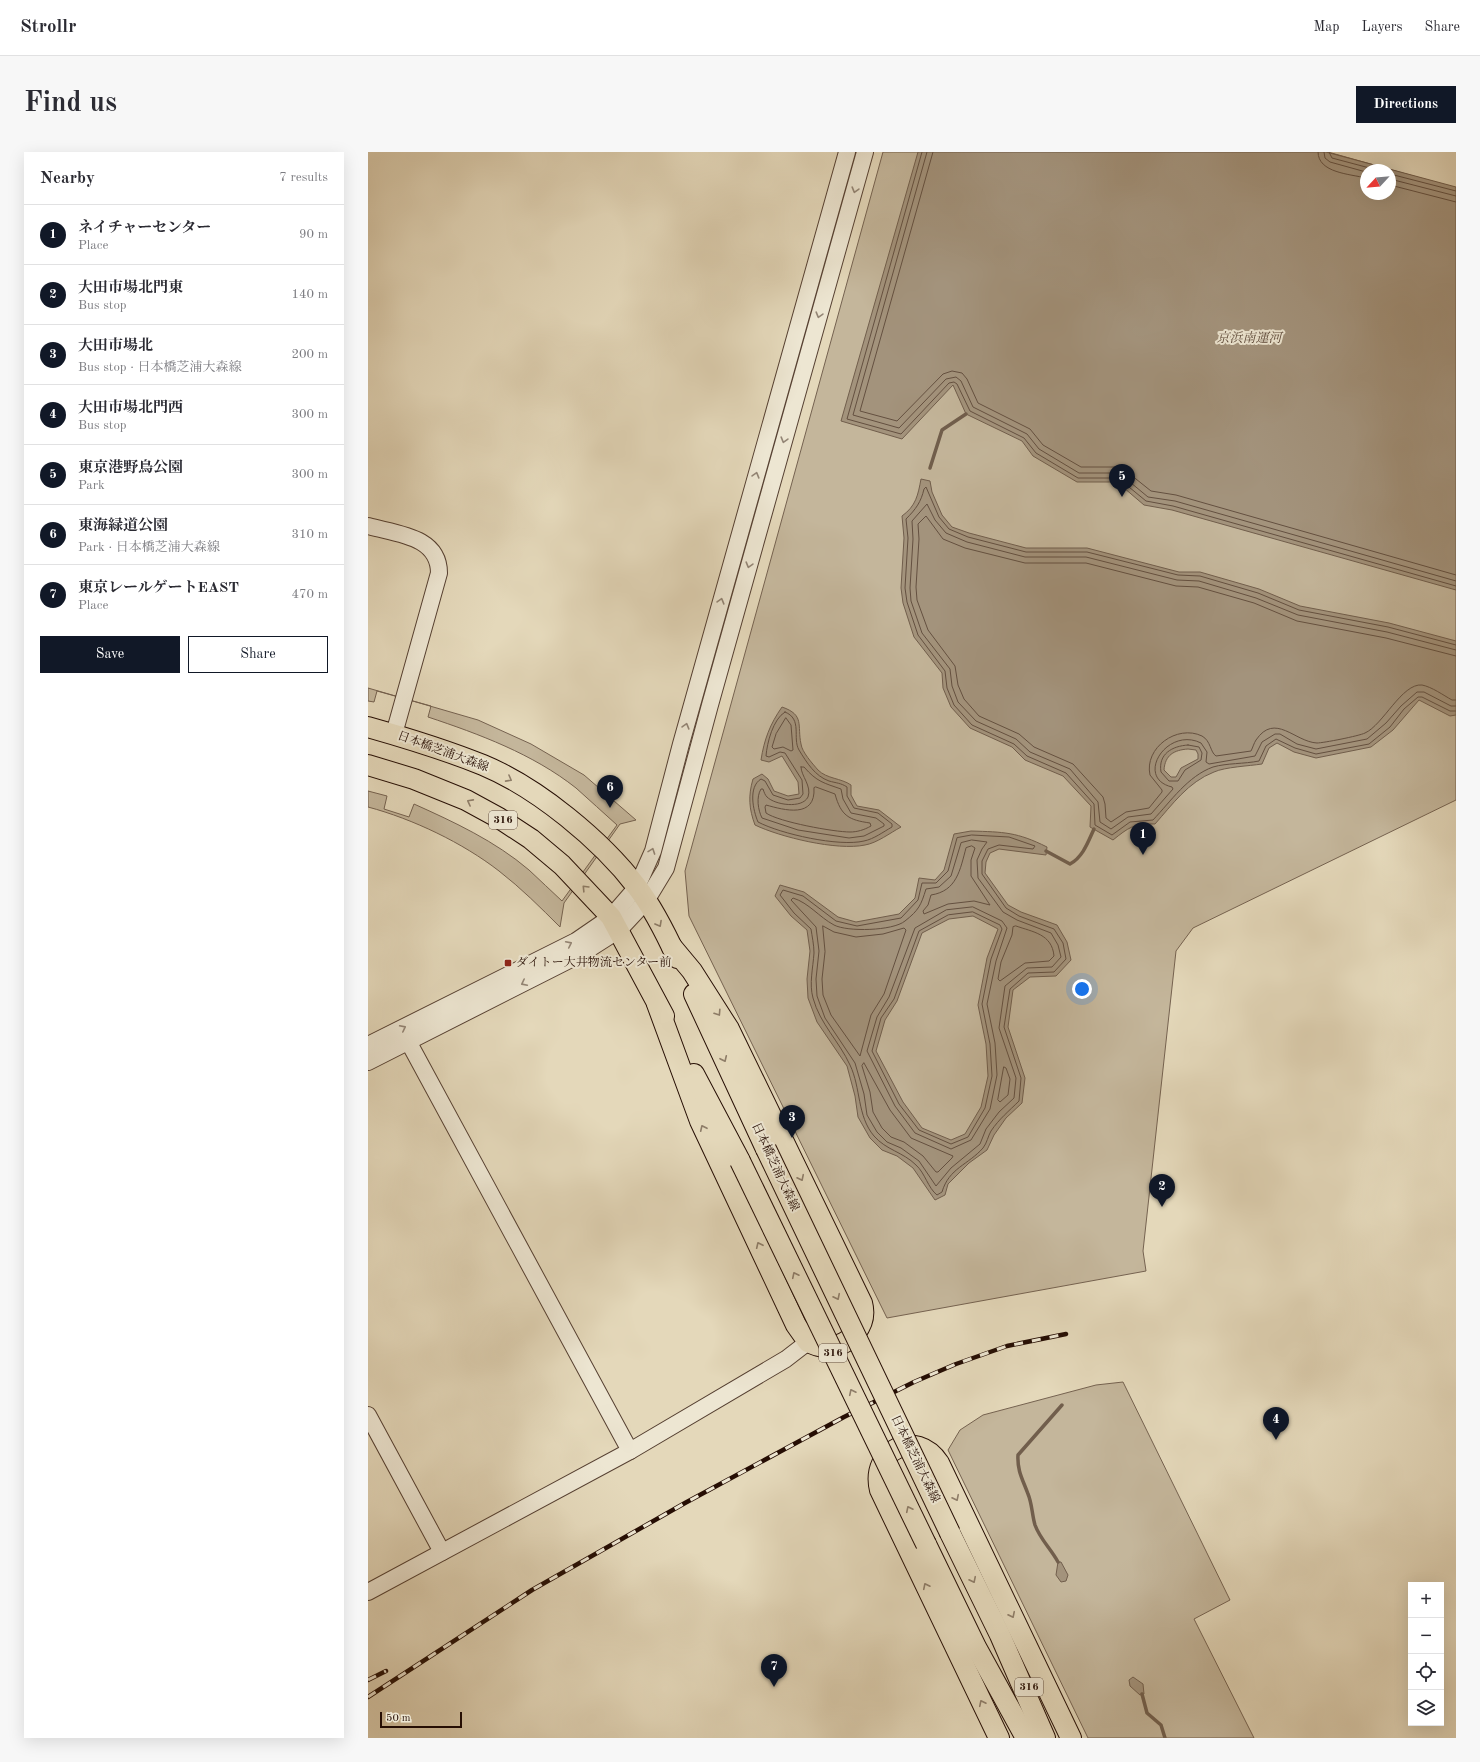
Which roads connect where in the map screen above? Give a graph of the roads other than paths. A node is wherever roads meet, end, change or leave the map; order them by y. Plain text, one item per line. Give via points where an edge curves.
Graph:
1 (847, 152) edge
2 (865, 152) edge
3 (368, 526) edge
4 (368, 727) edge
5 (394, 734) junction
6 (368, 765) edge
7 (641, 894) junction
8 (615, 923) junction
9 (672, 947) junction
10 (657, 1004) junction
11 (408, 1041) junction
12 (368, 1045) edge
13 (368, 1062) edge
14 (808, 1342) junction
15 (368, 1415) edge
16 (630, 1451) junction
17 (442, 1552) junction
18 (368, 1592) edge
19 (1000, 1635) junction
20 (976, 1647) junction
21 (999, 1738) edge
22 (1014, 1738) edge
23 (1026, 1738) edge
24 (1045, 1738) edge
25 (1058, 1738) edge
26 (1071, 1738) edge

7 -> 1 street
2 -> 7 street via 666,868
3 - 5 street via 421,541 430,547 439,562 439,574
4 - 5 main road, 日本橋芝浦大森線 / 316
5 -> 7 main road, 日本橋芝浦大森線 / 316 via 484,765 521,785 560,812 593,840
8 -> 6 main road, 316 via 562,865 500,818 442,789
7 - 8 street
7 -> 9 main road, 日本橋芝浦大森線 / 316
8 - 10 main road, 316
8 -> 11 street via 583,953
12 -> 8 street
9 -> 14 main road via 692,972 729,1029 862,1303 864,1319 850,1338 828,1348
9 -> 19 main road, 日本橋芝浦大森線 / 316, bridge via 766,1149
14 -> 10 main road via 796,1325 700,1121
20 -> 10 main road, 316, bridge via 740,1161
11 - 13 street
11 - 16 street
14 - 16 street via 786,1359
15 - 17 street
16 - 17 street
17 - 18 street
19 - 24 main road, 日本橋芝浦大森線 / 316
19 - 25 main road, 316
20 - 22 main road, 316
20 - 23 main road, 316
21 -> 26 main road via 880,1490 878,1470 881,1462 889,1454 906,1446 918,1445 925,1448 939,1463

